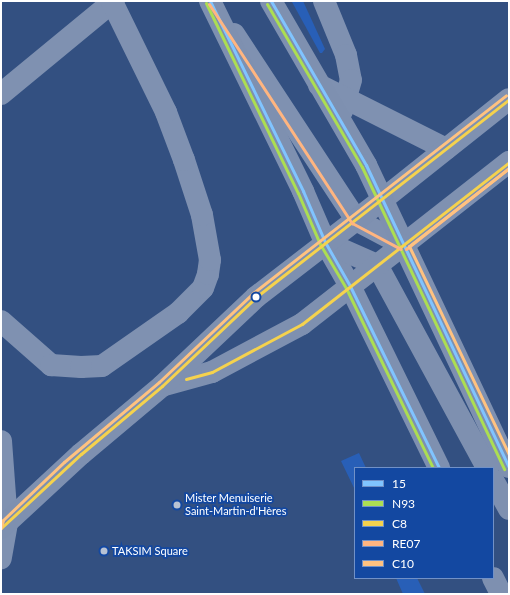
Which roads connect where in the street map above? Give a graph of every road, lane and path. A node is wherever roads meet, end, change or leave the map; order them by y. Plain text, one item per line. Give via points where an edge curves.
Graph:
1 (211, 1) edge
2 (271, 1) edge
3 (324, 1) edge
4 (113, 2) edge
5 (319, 85) junction
6 (1, 94) edge
7 (509, 98) edge
8 (346, 99) junction
9 (339, 120) junction
10 (446, 149) junction
11 (509, 162) edge
12 (382, 200) junction
13 (356, 220) junction
14 (325, 242) junction
15 (403, 245) junction
16 (377, 265) junction
17 (350, 286) junction
18 (1, 321) edge
19 (162, 386) junction
20 (1, 441) edge
21 (439, 467) edge
22 (486, 467) edge
23 (509, 467) edge
24 (494, 482) edge
25 (509, 510) edge
26 (4, 526) edge
27 (1, 558) edge
28 (494, 579) edge
29 (501, 594) edge

1 - 13 street
1 - 14 main road
2 - 5 main road
3 - 8 street via 346,54 351,80
4 - 6 street
4 - 18 street via 166,112 184,160 202,215 210,260 208,274 203,288 178,313 102,366 51,364
5 - 8 street
5 - 9 main road
7 - 10 street
8 - 9 street
8 - 10 street
9 - 12 main road via 366,165
10 - 12 street
11 - 15 street
12 - 13 main road
12 - 15 main road
13 - 14 main road
13 - 15 street
14 - 16 main road
14 - 17 main road
14 - 19 main road via 256,297
15 - 16 main road
15 - 23 main road
16 - 17 main road
16 - 22 main road
17 - 19 main road via 302,324 212,372
17 - 21 main road
19 - 26 main road via 81,454
20 - 26 street
24 - 25 main road
26 - 27 street
28 - 29 main road

